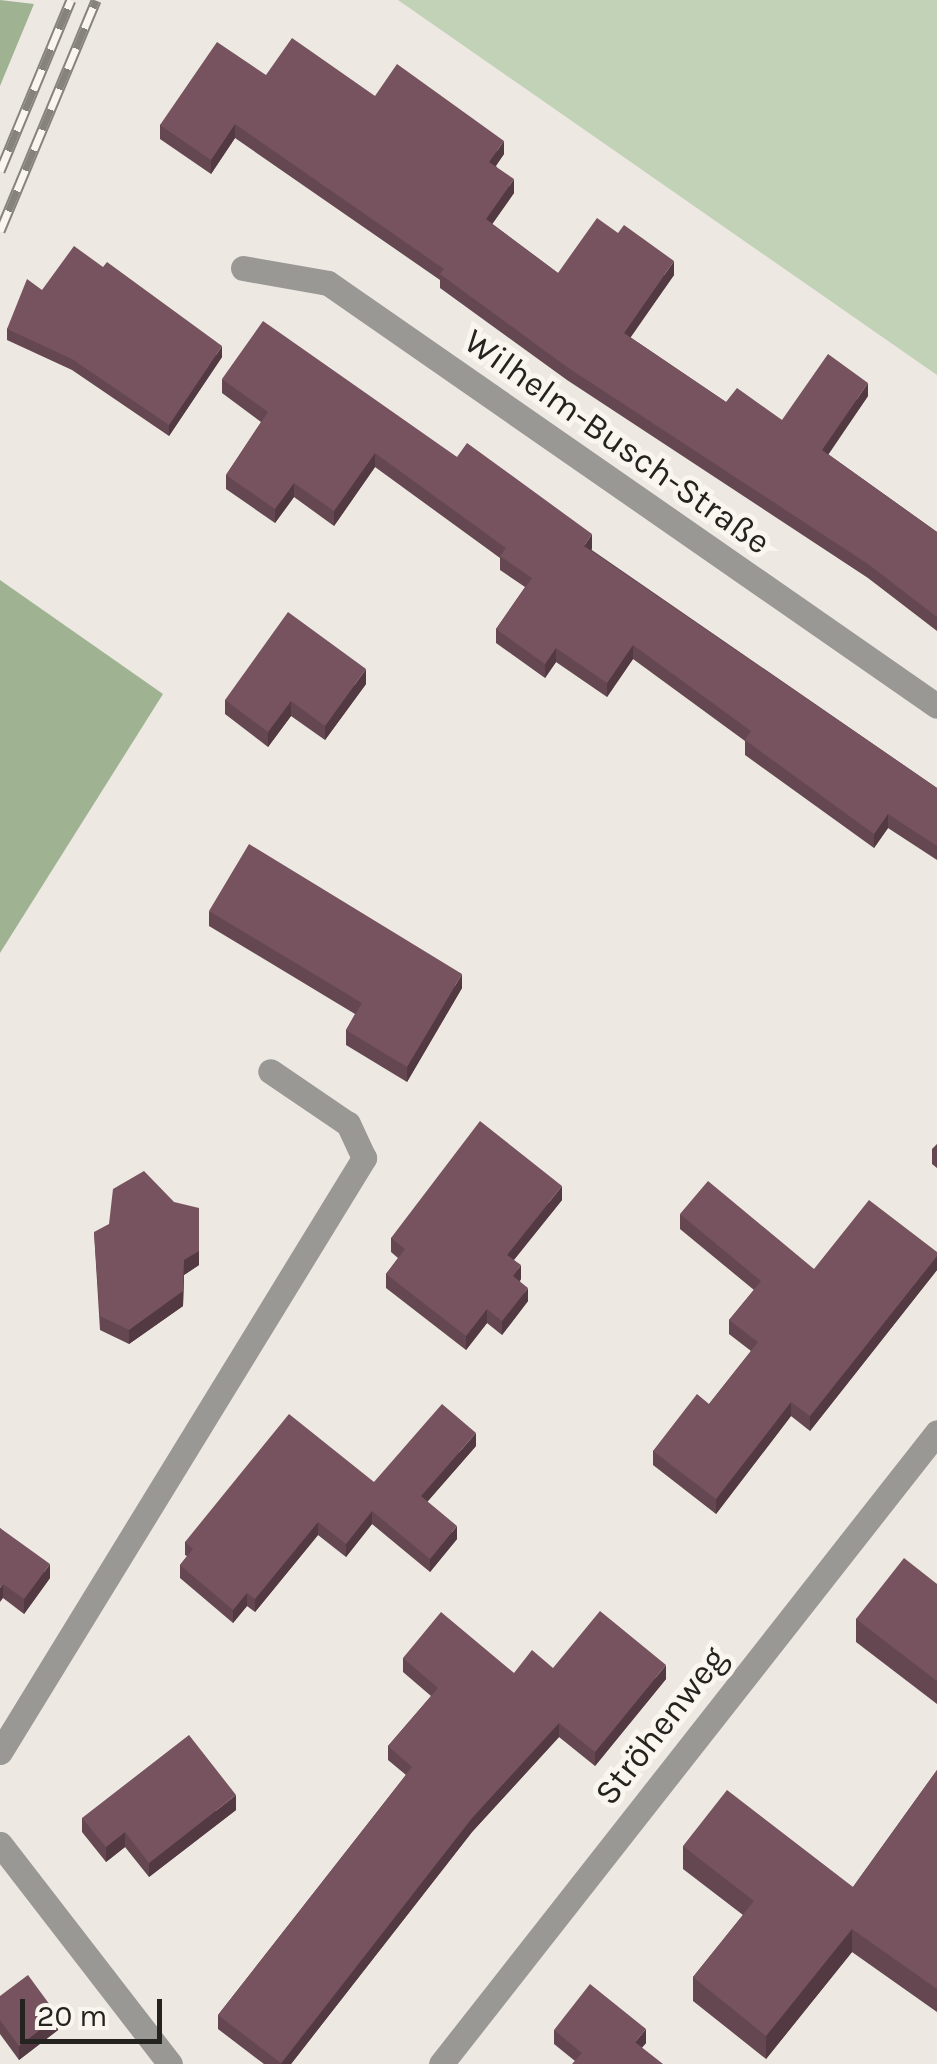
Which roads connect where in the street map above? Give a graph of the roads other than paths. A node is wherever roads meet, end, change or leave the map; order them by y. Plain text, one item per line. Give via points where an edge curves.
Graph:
1 (243, 268) dead end
2 (937, 706) edge
3 (270, 1070) dead end
4 (937, 1432) edge
5 (0, 1752) edge
6 (0, 1844) edge
7 (170, 2064) edge
8 (440, 2064) edge

1 - 2 street, Wilhelm-Busch-Straße via 328,284
3 - 5 street via 348,1124 364,1158
4 - 8 street, Ströhenweg
6 - 7 street

